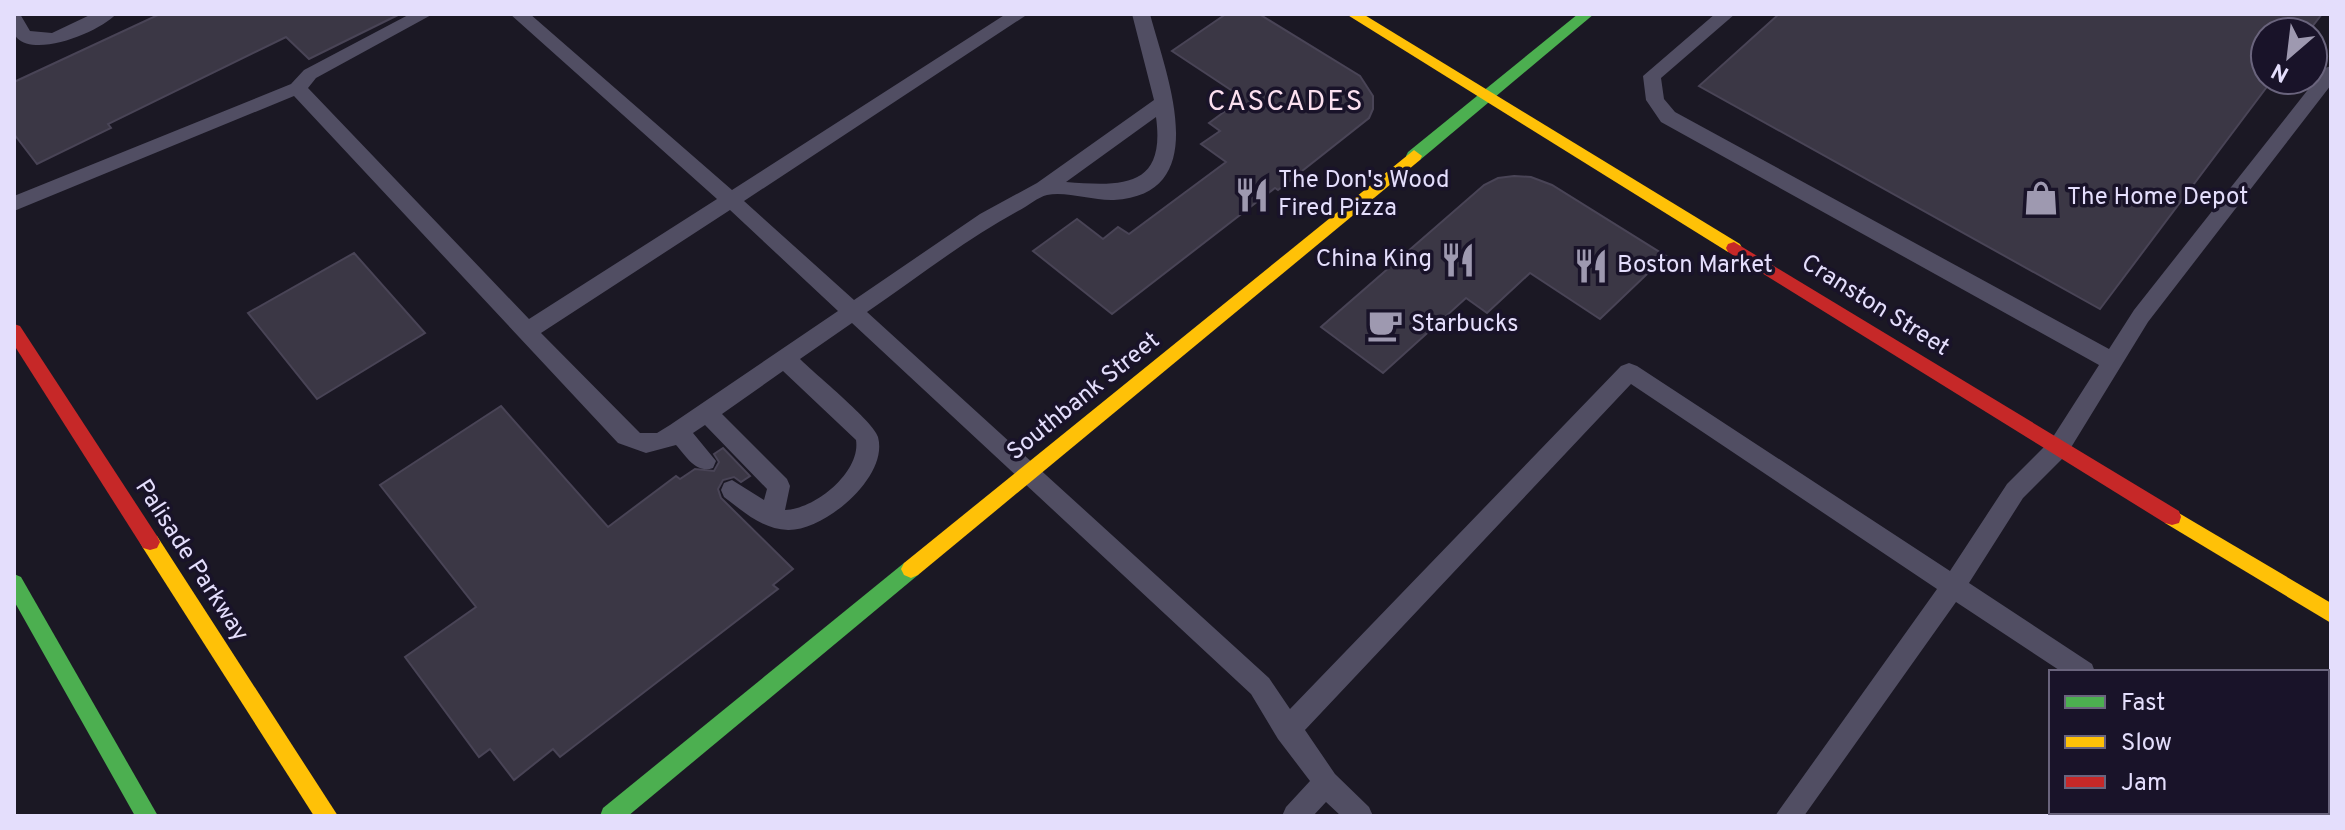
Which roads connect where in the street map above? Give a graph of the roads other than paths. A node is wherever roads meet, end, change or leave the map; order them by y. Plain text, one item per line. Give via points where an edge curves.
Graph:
1 (107, 14) edge
2 (424, 14) edge
3 (519, 14) edge
4 (1019, 14) edge
5 (1141, 14) edge
6 (1353, 14) edge
7 (1587, 14) edge
8 (1726, 14) edge
9 (14, 18) edge
10 (2331, 72) edge
11 (297, 88) junction
12 (1488, 95) junction
13 (1164, 102) junction
14 (1044, 188) junction
15 (730, 199) junction
16 (14, 204) edge
17 (854, 312) junction
18 (14, 331) edge
19 (526, 332) junction
20 (784, 358) junction
21 (2113, 362) junction
22 (706, 412) junction
23 (678, 432) junction
24 (2059, 447) junction
25 (705, 461) dead end
26 (1029, 473) junction
27 (732, 490) dead end
28 (772, 518) junction
29 (14, 583) edge
30 (1954, 585) junction
31 (2331, 614) edge
32 (2080, 670) edge
33 (1287, 730) junction
34 (1326, 783) junction
35 (147, 816) edge
36 (327, 816) edge
37 (611, 816) edge
38 (1295, 816) edge
39 (1360, 816) edge
40 (1788, 816) edge

1 - 9 lane via 36,40 23,34
2 - 11 lane via 310,74
3 - 15 lane
4 - 15 lane
5 - 13 lane
6 - 12 street, Cranston Street
7 - 12 street, Southbank Street
8 - 21 lane via 1652,76 1655,100 1668,117
10 - 21 lane via 2141,316
11 - 16 lane
11 - 19 lane
12 - 24 street, Cranston Street
12 - 26 street, Southbank Street
13 - 14 lane
13 - 14 lane via 1169,140 1161,167 1146,183 1114,193
14 - 17 lane via 987,219
15 - 17 lane
15 - 19 lane
17 - 20 lane
17 - 26 lane
18 - 36 street, Palisade Parkway
19 - 23 lane via 626,436 653,444
20 - 22 lane
20 - 28 lane via 867,436 871,450 868,465 856,478 809,516 784,522
21 - 24 lane
22 - 23 lane
22 - 28 lane via 779,486
23 - 25 lane
24 - 30 lane via 2015,491
24 - 31 street, Cranston Street
26 - 33 lane via 1260,686
26 - 37 street, Southbank Street
27 - 28 lane
29 - 35 street
30 - 32 lane
30 - 33 lane via 1629,372
30 - 40 lane
33 - 34 lane
34 - 38 lane
34 - 39 lane

